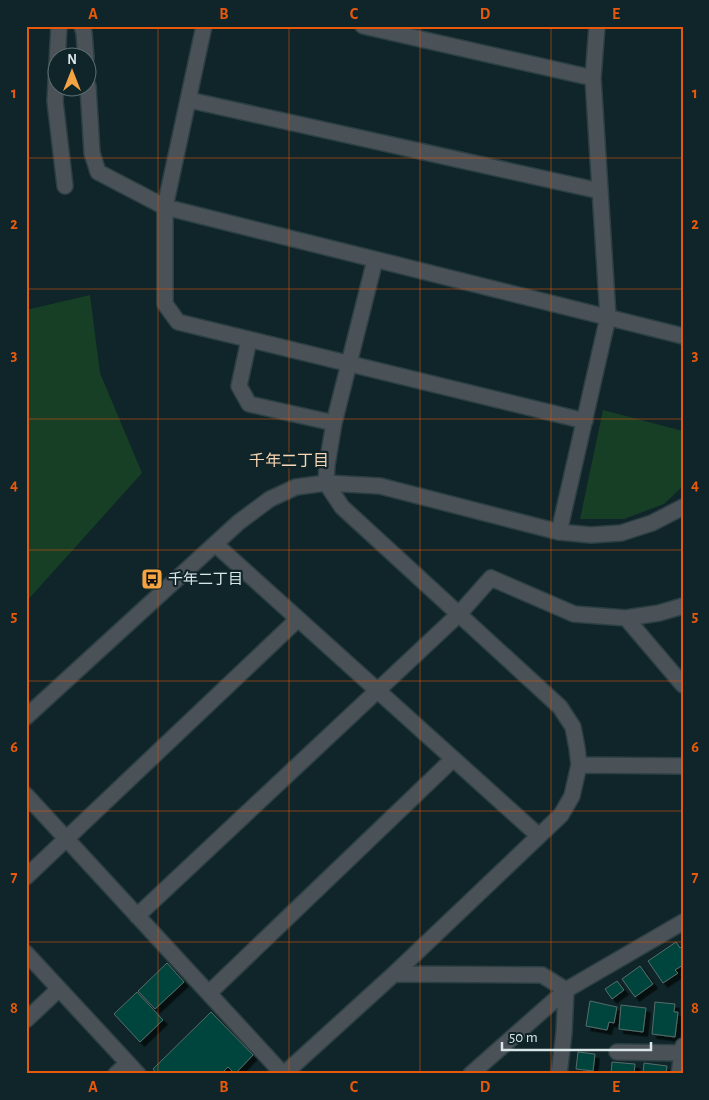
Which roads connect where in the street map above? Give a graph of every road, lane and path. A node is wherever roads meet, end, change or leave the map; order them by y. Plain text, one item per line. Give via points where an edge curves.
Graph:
1 (59, 26) edge
2 (82, 26) edge
3 (204, 26) edge
4 (363, 26) edge
5 (597, 26) edge
6 (85, 48) edge
7 (594, 78) junction
8 (89, 98) edge
9 (189, 100) junction
10 (65, 186) dead end
11 (600, 191) junction
12 (165, 207) junction
13 (376, 260) junction
14 (608, 317) junction
15 (683, 336) edge
16 (249, 340) junction
17 (349, 364) junction
18 (585, 421) junction
19 (334, 423) junction
20 (326, 483) junction
21 (683, 507) edge
22 (559, 532) junction
23 (214, 544) junction
24 (683, 606) edge
25 (459, 614) junction
26 (626, 618) junction
27 (298, 619) junction
28 (683, 685) edge
29 (378, 691) junction
30 (26, 717) edge
31 (452, 759) junction
32 (578, 765) junction
33 (683, 766) edge
34 (26, 795) edge
35 (539, 836) junction
36 (67, 840) junction
37 (26, 877) edge
38 (137, 916) junction
39 (683, 922) edge
40 (26, 953) edge
41 (394, 974) junction
42 (59, 989) junction
43 (566, 990) junction
44 (209, 993) junction
45 (26, 1020) edge
46 (682, 1050) edge
47 (617, 1052) dead end
48 (133, 1068) edge
49 (116, 1074) edge
50 (283, 1074) edge
51 (471, 1074) edge
52 (558, 1074) edge
53 (679, 1074) edge

1 - 10 street via 55,101
2 - 6 street
3 - 9 street
4 - 7 street
5 - 7 street
7 - 11 street
8 - 12 street via 92,153 98,172
9 - 11 street
9 - 12 street
11 - 14 street
12 - 13 street
12 - 16 street via 165,304 178,322
13 - 14 street
13 - 17 street
14 - 15 street
14 - 18 street
16 - 17 street
16 - 19 street via 238,386 249,404
17 - 18 street
17 - 19 street
18 - 22 street
19 - 20 street
20 - 22 street via 380,486
20 - 23 street via 296,487 270,499
20 - 25 street via 342,507
21 - 22 street via 652,523 621,533
23 - 27 street
23 - 30 street
24 - 26 street via 659,614
25 - 26 street via 491,578 574,614
25 - 29 street
25 - 32 street via 560,707 573,727
26 - 28 street
27 - 29 street
27 - 36 street
29 - 31 street
29 - 38 street
31 - 35 street
31 - 44 street
32 - 33 street
32 - 35 street via 572,796 561,815
34 - 36 street
35 - 41 street
36 - 37 street
36 - 38 street
38 - 44 street
39 - 43 street
40 - 42 street
41 - 43 street via 542,975
41 - 50 street
42 - 45 street
42 - 48 street
43 - 51 street
43 - 52 street
44 - 50 street
46 - 47 street
46 - 53 street
48 - 49 street

